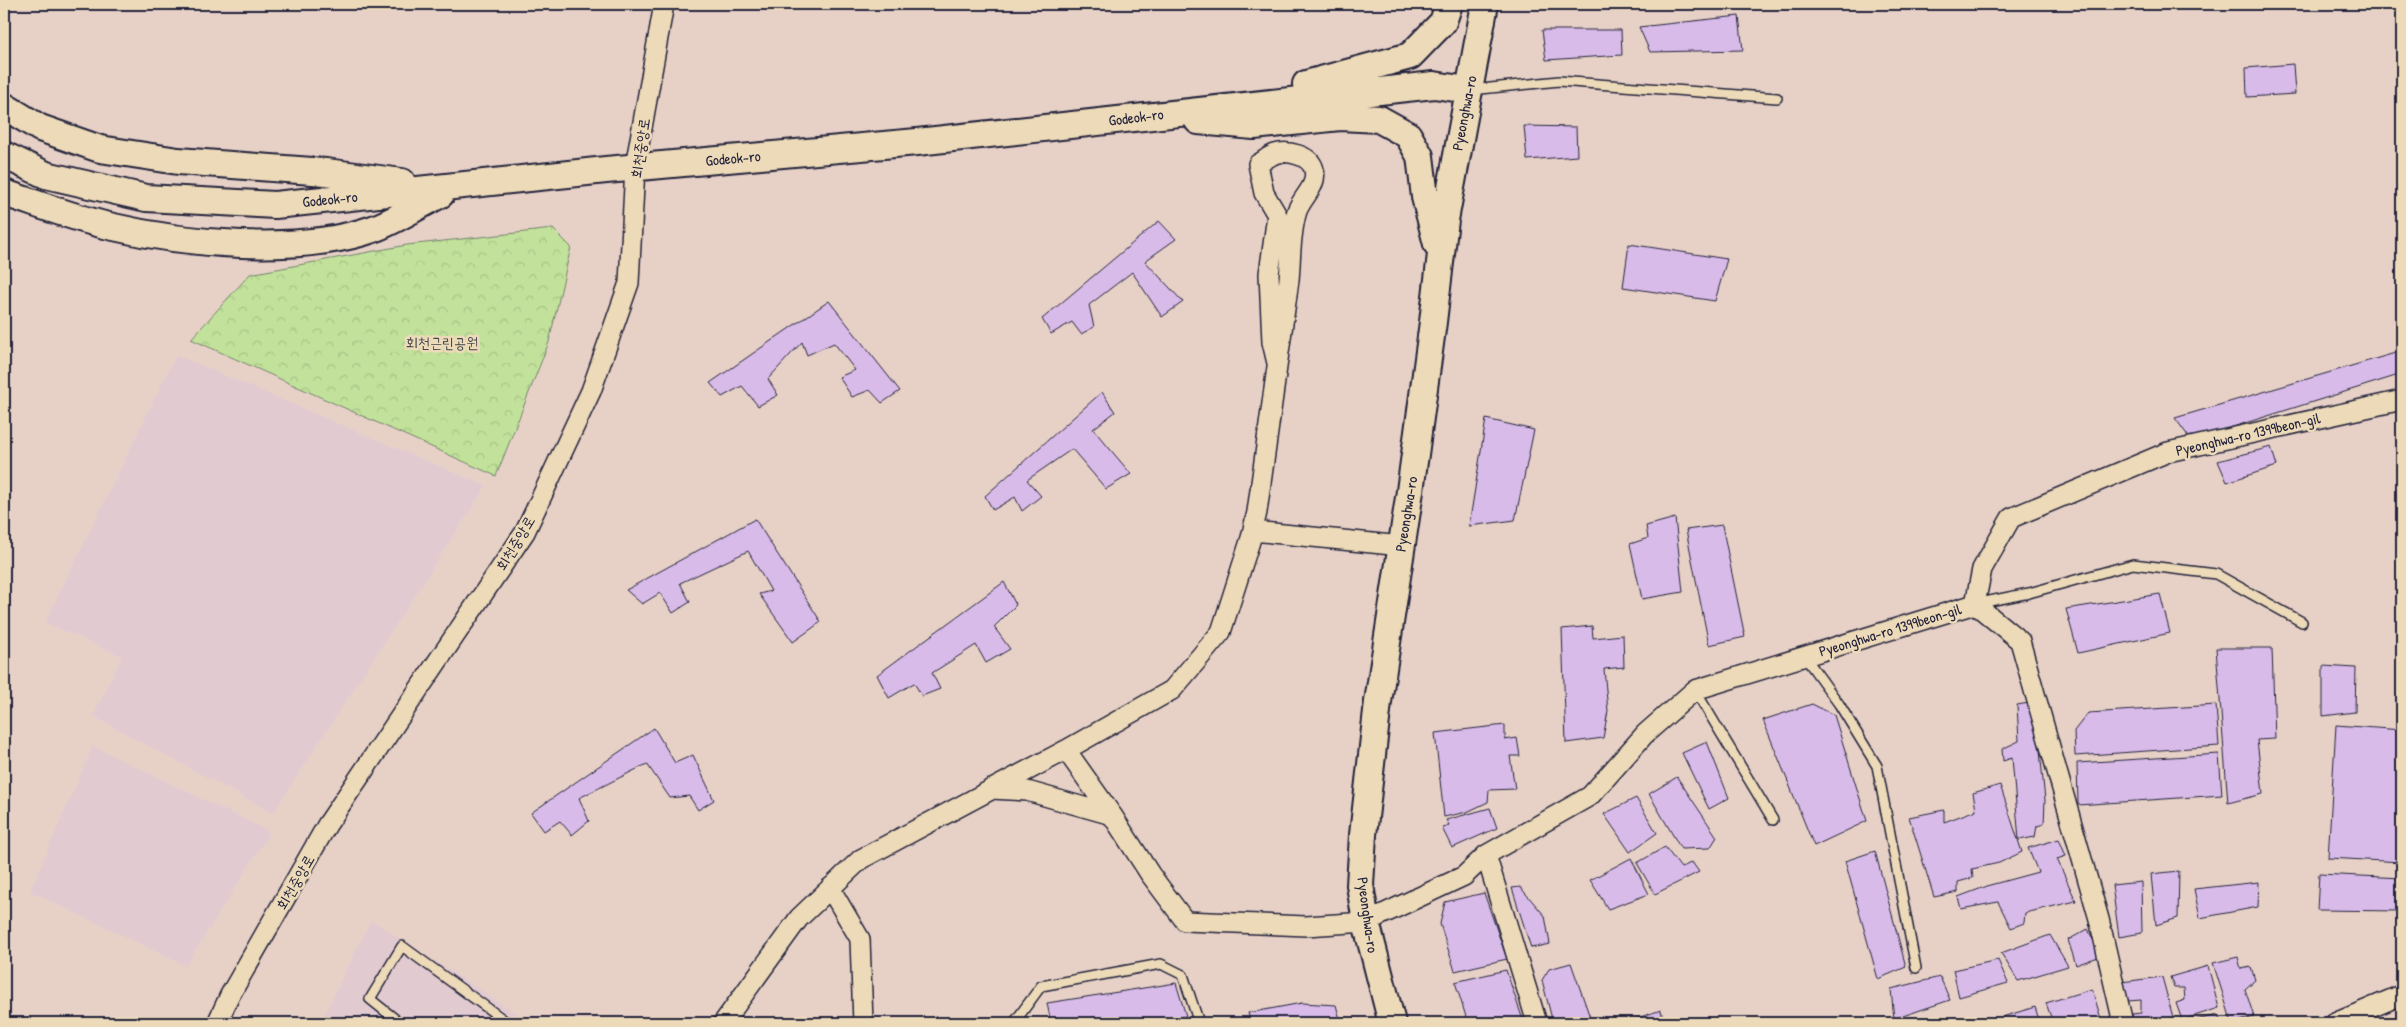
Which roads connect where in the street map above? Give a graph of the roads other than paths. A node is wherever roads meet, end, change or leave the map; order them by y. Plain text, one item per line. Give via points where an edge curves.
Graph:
1 (664, 4) edge
2 (1449, 4) edge
3 (1485, 4) edge
4 (1468, 90) junction
5 (1777, 98) dead end
6 (4, 106) edge
7 (1217, 108) junction
8 (1145, 116) junction
9 (4, 155) edge
10 (635, 167) junction
11 (452, 188) junction
12 (4, 193) edge
13 (1440, 258) junction
14 (1277, 363) junction
15 (2402, 400) edge
16 (1253, 530) junction
17 (1402, 546) junction
18 (1975, 604) junction
19 (2302, 622) dead end
20 (1806, 657) junction
21 (1695, 690) junction
22 (1066, 750) junction
23 (992, 789) junction
24 (1112, 815) junction
25 (1773, 820) dead end
26 (1486, 855) junction
27 (830, 888) junction
28 (1366, 922) junction
29 (1916, 968) dead end
30 (2402, 996) edge
31 (217, 1023) edge
32 (400, 1023) edge
33 (508, 1023) edge
34 (723, 1023) edge
35 (863, 1023) edge
36 (1014, 1023) edge
37 (1199, 1023) edge
38 (1392, 1023) edge
39 (1537, 1023) edge
40 (2123, 1023) edge
41 (2336, 1023) edge

1 - 10 street, 회천중앙로
2 - 7 main road via 1444,22 1410,56
3 - 4 main road, Pyeonghwa-ro
4 - 5 lane via 1559,81
4 - 7 main road, Godeok-ro via 1434,85
4 - 13 main road, Pyeonghwa-ro
6 - 11 main road via 40,128 100,149 178,161 326,172
7 - 8 main road, Godeok-ro
8 - 10 main road, Godeok-ro via 917,142
8 - 13 main road via 1254,126 1340,117 1379,119 1408,135 1420,156 1425,196
9 - 11 main road, Godeok-ro via 46,175 146,198 275,205
10 - 11 main road, Godeok-ro
10 - 31 street, 회천중앙로 via 630,282 591,391 525,532 327,825
11 - 12 main road via 373,229 319,241 270,243 196,242 108,226
13 - 17 main road, Pyeonghwa-ro
14 - 14 street via 1290,280 1291,244 1298,211 1313,186 1314,169 1308,160 1294,153 1276,154 1258,164 1264,193 1277,215 1269,274 1272,342
14 - 16 street
15 - 18 street, Pyeonghwa-ro 1399beon-gil via 2168,452 2011,518 1982,569
16 - 17 street
16 - 22 street via 1221,632 1172,690
17 - 28 main road, Pyeonghwa-ro via 1378,702 1363,835 1360,885
18 - 19 lane via 2029,593 2132,564 2216,574
18 - 20 street, Pyeonghwa-ro 1399beon-gil
18 - 40 street via 2020,641 2099,919
20 - 21 street, Pyeonghwa-ro 1399beon-gil
20 - 29 lane via 1877,766
21 - 25 lane
21 - 26 street, Pyeonghwa-ro 1399beon-gil via 1645,734 1590,796
22 - 23 street
22 - 24 street
23 - 24 street via 1027,791
23 - 27 street via 861,859
24 - 28 street via 1185,921 1306,926
26 - 28 street, Pyeonghwa-ro 1399beon-gil via 1464,876
26 - 39 street
27 - 34 street via 799,918
27 - 35 street via 860,939
28 - 38 main road, Pyeonghwa-ro
30 - 41 street
32 - 33 lane via 370,999 402,946
36 - 37 lane via 1041,986 1161,964 1183,975

